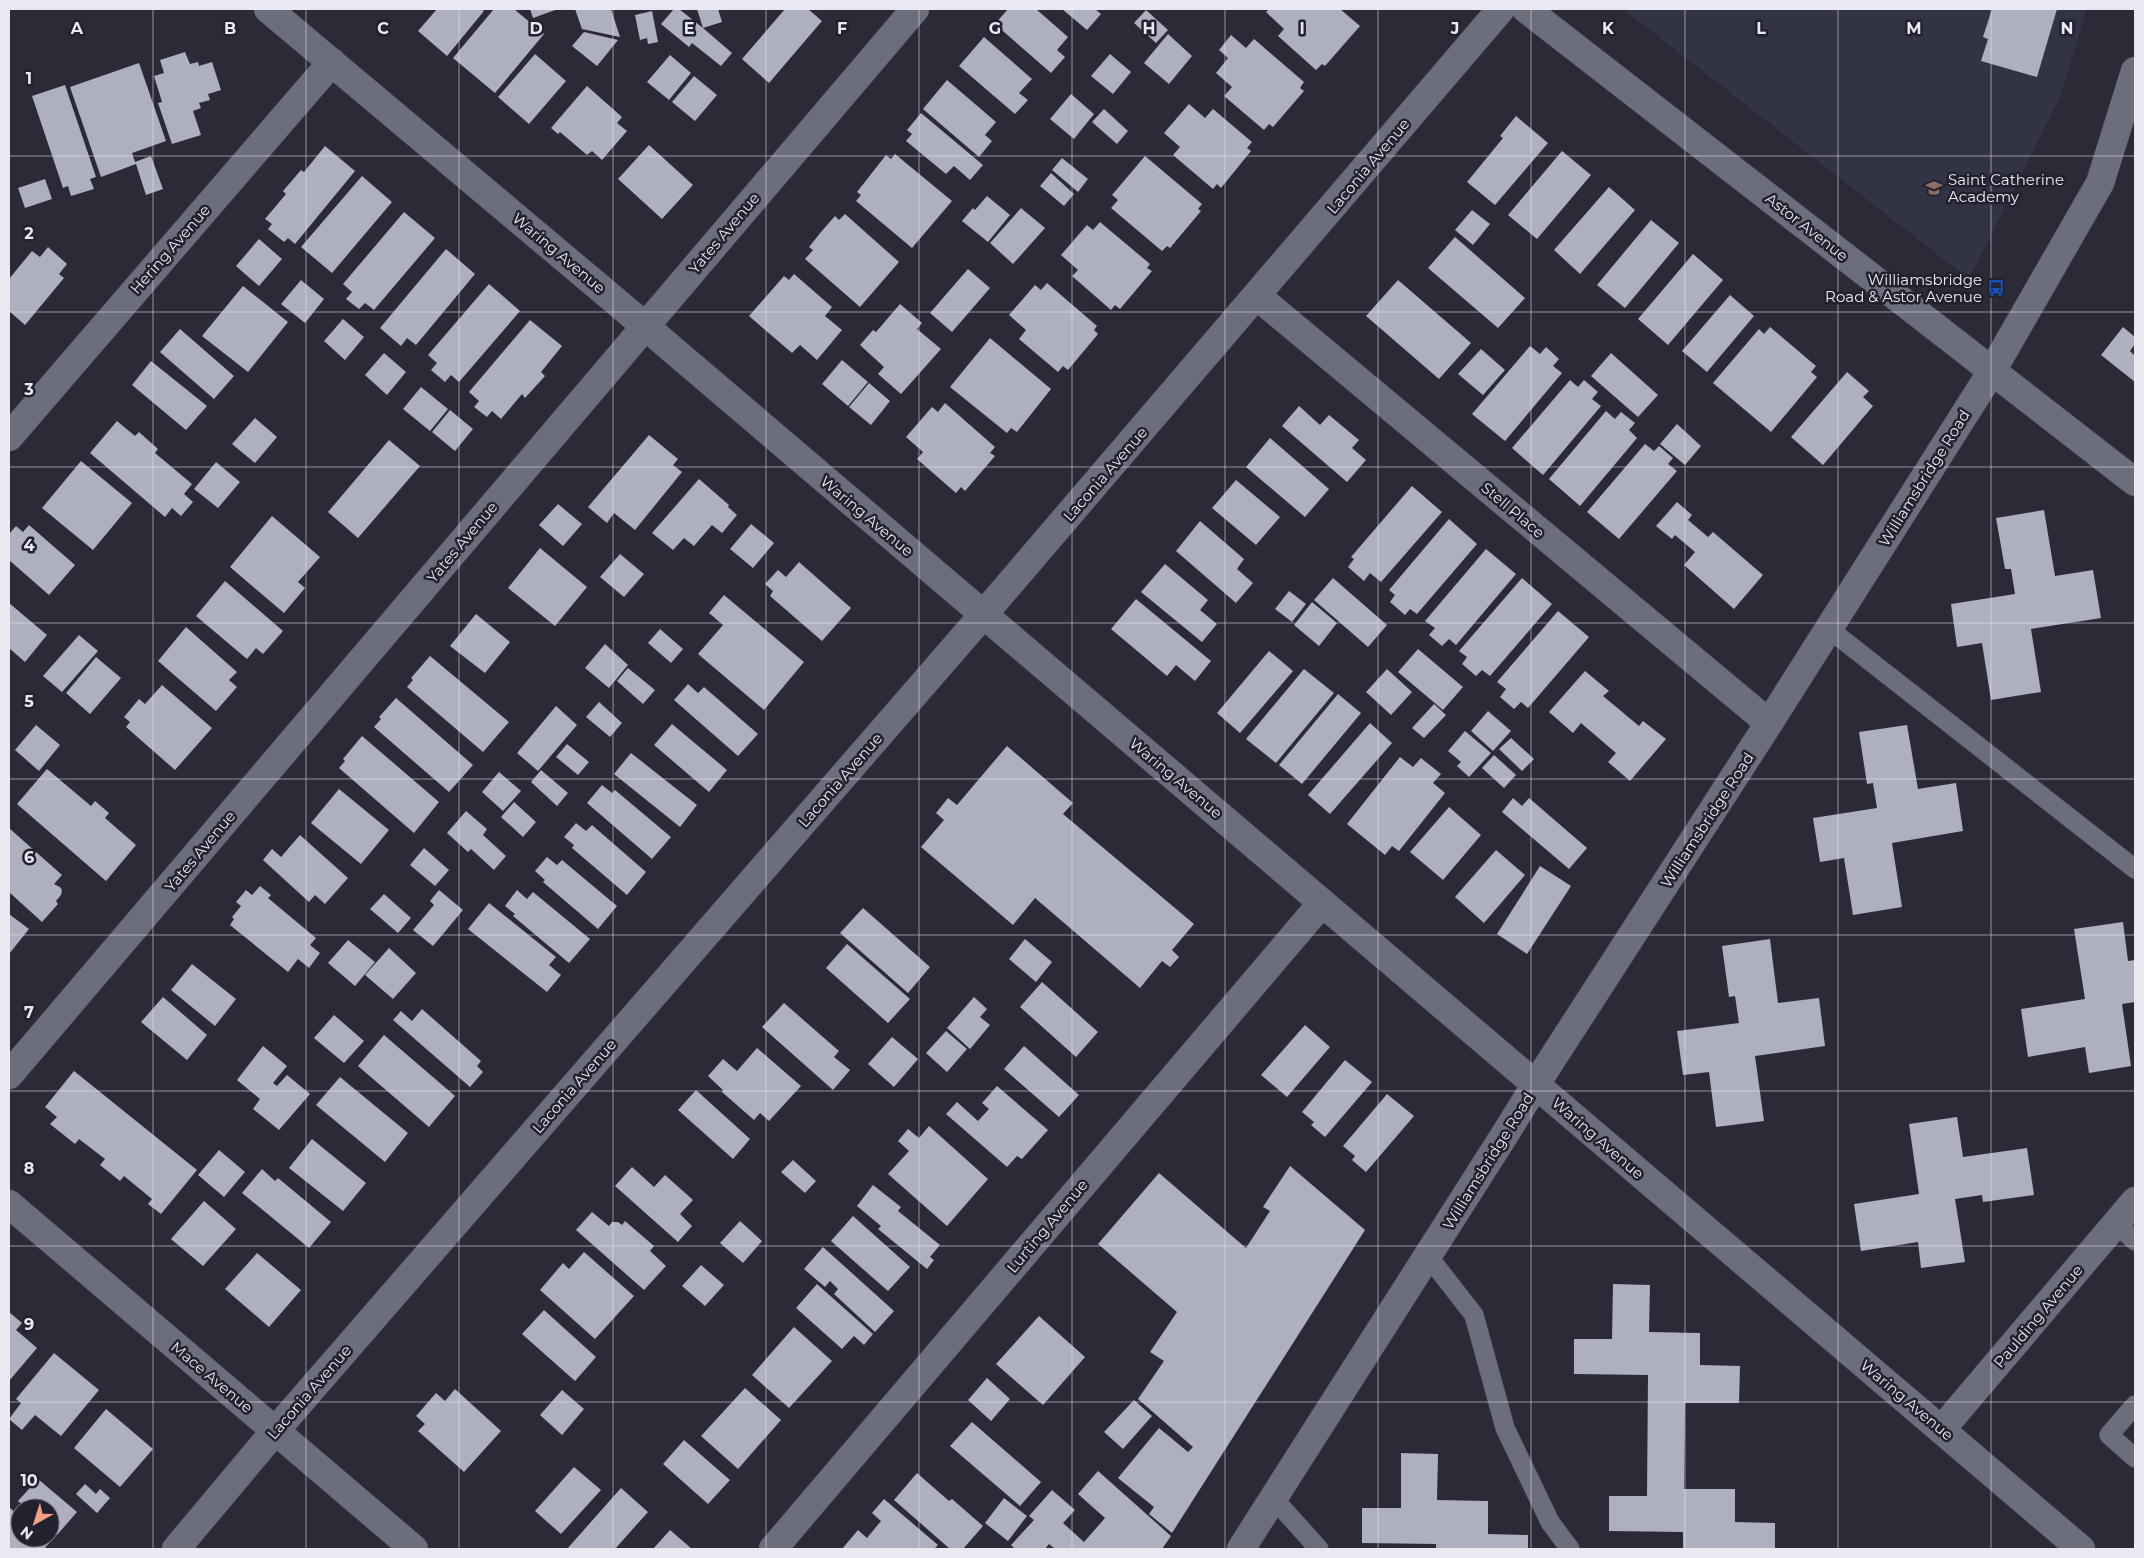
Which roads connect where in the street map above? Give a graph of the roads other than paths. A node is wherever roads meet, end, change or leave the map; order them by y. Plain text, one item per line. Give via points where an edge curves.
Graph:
1 (268, 9) edge
2 (915, 9) edge
3 (1501, 9) edge
4 (1526, 9) edge
5 (332, 62) junction
6 (2135, 72) edge
7 (1257, 296) junction
8 (645, 326) junction
9 (1992, 371) junction
10 (9, 437) edge
11 (2135, 482) edge
12 (984, 615) junction
13 (1829, 629) junction
14 (1769, 723) junction
15 (2135, 869) edge
16 (1322, 903) junction
17 (9, 1075) edge
18 (1536, 1084) junction
19 (2135, 1201) edge
20 (9, 1204) edge
21 (2126, 1233) edge
22 (1428, 1256) junction
23 (2135, 1405) edge
24 (1941, 1430) junction
25 (275, 1431) junction
26 (2135, 1458) edge
27 (1274, 1499) junction
28 (176, 1549) edge
29 (414, 1549) edge
30 (773, 1549) edge
31 (1241, 1549) edge
32 (1319, 1549) edge
33 (1570, 1549) edge
34 (2081, 1549) edge

1 - 5 street, Waring Avenue
2 - 8 street, Yates Avenue
3 - 7 street, Laconia Avenue
4 - 9 street, Astor Avenue
5 - 8 street, Waring Avenue
5 - 10 street, Hering Avenue
6 - 9 street, Williamsbridge Road via 2100,183
7 - 12 street, Laconia Avenue
7 - 14 street, Stell Place
8 - 12 street, Waring Avenue
8 - 17 street, Yates Avenue
9 - 11 street, Astor Avenue
9 - 13 street, Williamsbridge Road
12 - 16 street, Waring Avenue
12 - 25 street, Laconia Avenue
13 - 14 street, Williamsbridge Road
13 - 15 lane
14 - 18 street, Williamsbridge Road
16 - 18 street, Waring Avenue
16 - 30 street, Lurting Avenue
18 - 22 street, Williamsbridge Road
18 - 24 street, Waring Avenue
19 - 21 street, Paulding Avenue
20 - 25 street, Mace Avenue
21 - 24 street, Paulding Avenue
22 - 27 street, Williamsbridge Road
22 - 33 lane via 1474,1315 1505,1428 1550,1522
23 - 26 lane via 2109,1436
24 - 34 street, Waring Avenue
25 - 28 street, Laconia Avenue
25 - 29 street, Mace Avenue
27 - 31 street, Williamsbridge Road
27 - 32 lane

